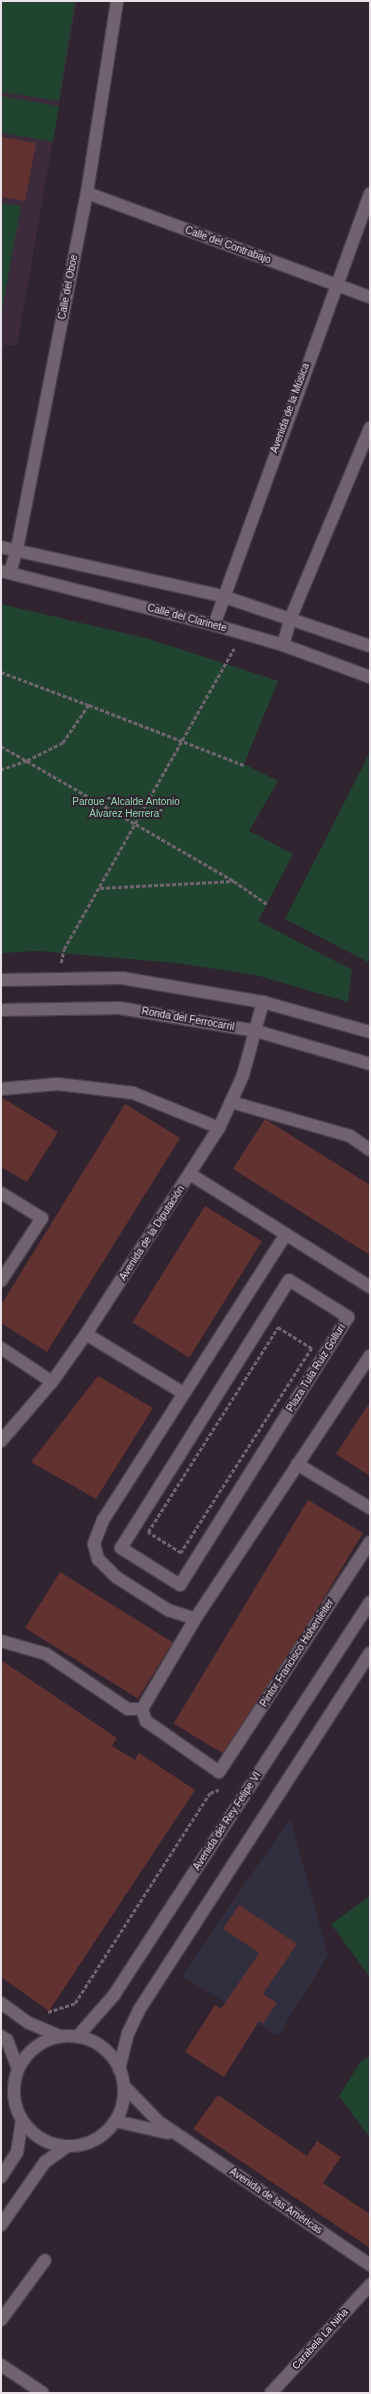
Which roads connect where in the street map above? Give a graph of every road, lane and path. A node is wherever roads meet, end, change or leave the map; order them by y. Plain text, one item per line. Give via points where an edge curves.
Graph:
1 (117, 1) edge
2 (87, 193) junction
3 (370, 193) edge
4 (335, 284) junction
5 (370, 297) edge
6 (370, 428) edge
7 (1, 547) edge
8 (17, 549) junction
9 (6, 571) edge
10 (222, 596) junction
11 (291, 617) junction
12 (214, 625) junction
13 (244, 633) junction
14 (283, 645) junction
15 (370, 646) edge
16 (1, 672) edge
17 (370, 677) edge
18 (89, 705) junction
19 (182, 741) junction
20 (1, 746) edge
21 (27, 761) junction
22 (244, 765) dead end
23 (1, 770) edge
24 (136, 825) junction
25 (234, 881) junction
26 (100, 888) junction
27 (267, 904) dead end
28 (59, 979) junction
29 (1, 980) edge
30 (263, 1002) junction
31 (1, 1010) edge
32 (256, 1031) junction
33 (370, 1032) edge
34 (370, 1064) edge
35 (1, 1089) edge
36 (231, 1102) junction
37 (219, 1128) junction
38 (370, 1150) edge
39 (190, 1174) junction
40 (1, 1193) edge
41 (286, 1234) junction
42 (1, 1281) edge
43 (370, 1287) edge
44 (86, 1334) junction
45 (1, 1348) edge
46 (370, 1356) edge
47 (52, 1382) junction
48 (183, 1393) junction
49 (1, 1441) edge
50 (297, 1464) junction
51 (370, 1508) edge
52 (148, 1532) joint
53 (370, 1542) edge
54 (121, 1548) joint
55 (370, 1602) edge
56 (195, 1619) junction
57 (1, 1642) edge
58 (370, 1653) edge
59 (142, 1709) junction
60 (223, 1788) dead end
61 (1, 2003) edge
62 (42, 2014) dead end
63 (1, 2036) edge
64 (60, 2036) junction
65 (78, 2036) junction
66 (18, 2068) junction
67 (120, 2069) junction
68 (124, 2086) junction
69 (22, 2120) junction
70 (115, 2121) junction
71 (183, 2138) junction
72 (68, 2146) junction
73 (1, 2177) edge
74 (1, 2225) edge
75 (45, 2260) dead end
76 (370, 2265) edge
77 (370, 2284) edge
78 (1, 2320) edge
79 (1, 2365) edge
80 (43, 2393) edge
81 (271, 2393) edge

1 - 2 street, Calle del Oboe
2 - 4 street, Calle del Contrabajo
2 - 8 street, Calle del Oboe
3 - 4 street, Avenida de la Música
4 - 5 street, Calle del Contrabajo
4 - 10 street, Avenida de la Música
6 - 11 street
7 - 8 street
8 - 9 street, Calle del Oboe
8 - 10 street
9 - 12 street, Calle del Clarinete
10 - 11 street
10 - 12 street, Avenida de la Música
11 - 14 street
11 - 15 street
12 - 13 street, Calle del Clarinete
13 - 14 street, Calle del Clarinete
13 - 19 path
14 - 17 street, Calle del Clarinete
16 - 18 path
18 - 19 path
18 - 21 path via 63,743
19 - 22 path
19 - 24 path
20 - 21 path
21 - 23 path
21 - 24 path
24 - 25 path
24 - 26 path
25 - 26 path
25 - 27 path
26 - 28 path via 64,949
28 - 29 street
28 - 30 street via 122,978
30 - 32 street, Avenida de la Diputación
30 - 33 street
31 - 32 street, Ronda del Ferrocarril via 120,1008
32 - 34 street, Ronda del Ferrocarril
32 - 36 street, Avenida de la Diputación via 243,1075
35 - 37 street via 58,1084 133,1093
36 - 37 street, Avenida de la Diputación
36 - 38 street via 350,1136
37 - 39 street, Avenida de la Diputación
39 - 41 street
39 - 44 street, Avenida de la Diputación
40 - 42 street via 42,1218
41 - 43 street
41 - 48 street
44 - 47 street, Avenida de la Diputación
44 - 48 street
45 - 47 street
46 - 50 street
47 - 49 street, Avenida de la Diputación
48 - 56 street via 103,1520 94,1544 98,1559 116,1576 168,1610
50 - 51 street
50 - 56 street
52 - 52 path via 278,1327 312,1348 181,1553
53 - 59 street, Pintor Francisco Hohenleiter via 219,1772 146,1721
54 - 54 street, Plaza Tula Ruiz Golluri via 289,1280 348,1317 180,1585
55 - 65 street, Avenida del Rey Felipe VI via 114,1995
56 - 59 street
57 - 59 street via 46,1654 128,1709
58 - 67 street via 139,2010 128,2033
60 - 62 path via 210,1793 75,2003
61 - 64 street via 29,2023
63 - 66 street via 10,2045
64 - 65 street
64 - 66 street via 42,2042 28,2053
65 - 67 street via 95,2042 110,2054
66 - 69 street via 14,2086 15,2104
67 - 68 street
68 - 70 street via 122,2104
68 - 71 street, Avenida de las Américas via 159,2122
69 - 72 street via 35,2134 50,2142
69 - 73 street via 17,2152
70 - 71 street, Avenida de las Américas via 147,2126
70 - 72 street via 92,2140
71 - 76 street, Avenida de las Américas
72 - 74 street via 45,2162
75 - 78 street
77 - 81 street, Carabela La Niña
79 - 80 street

